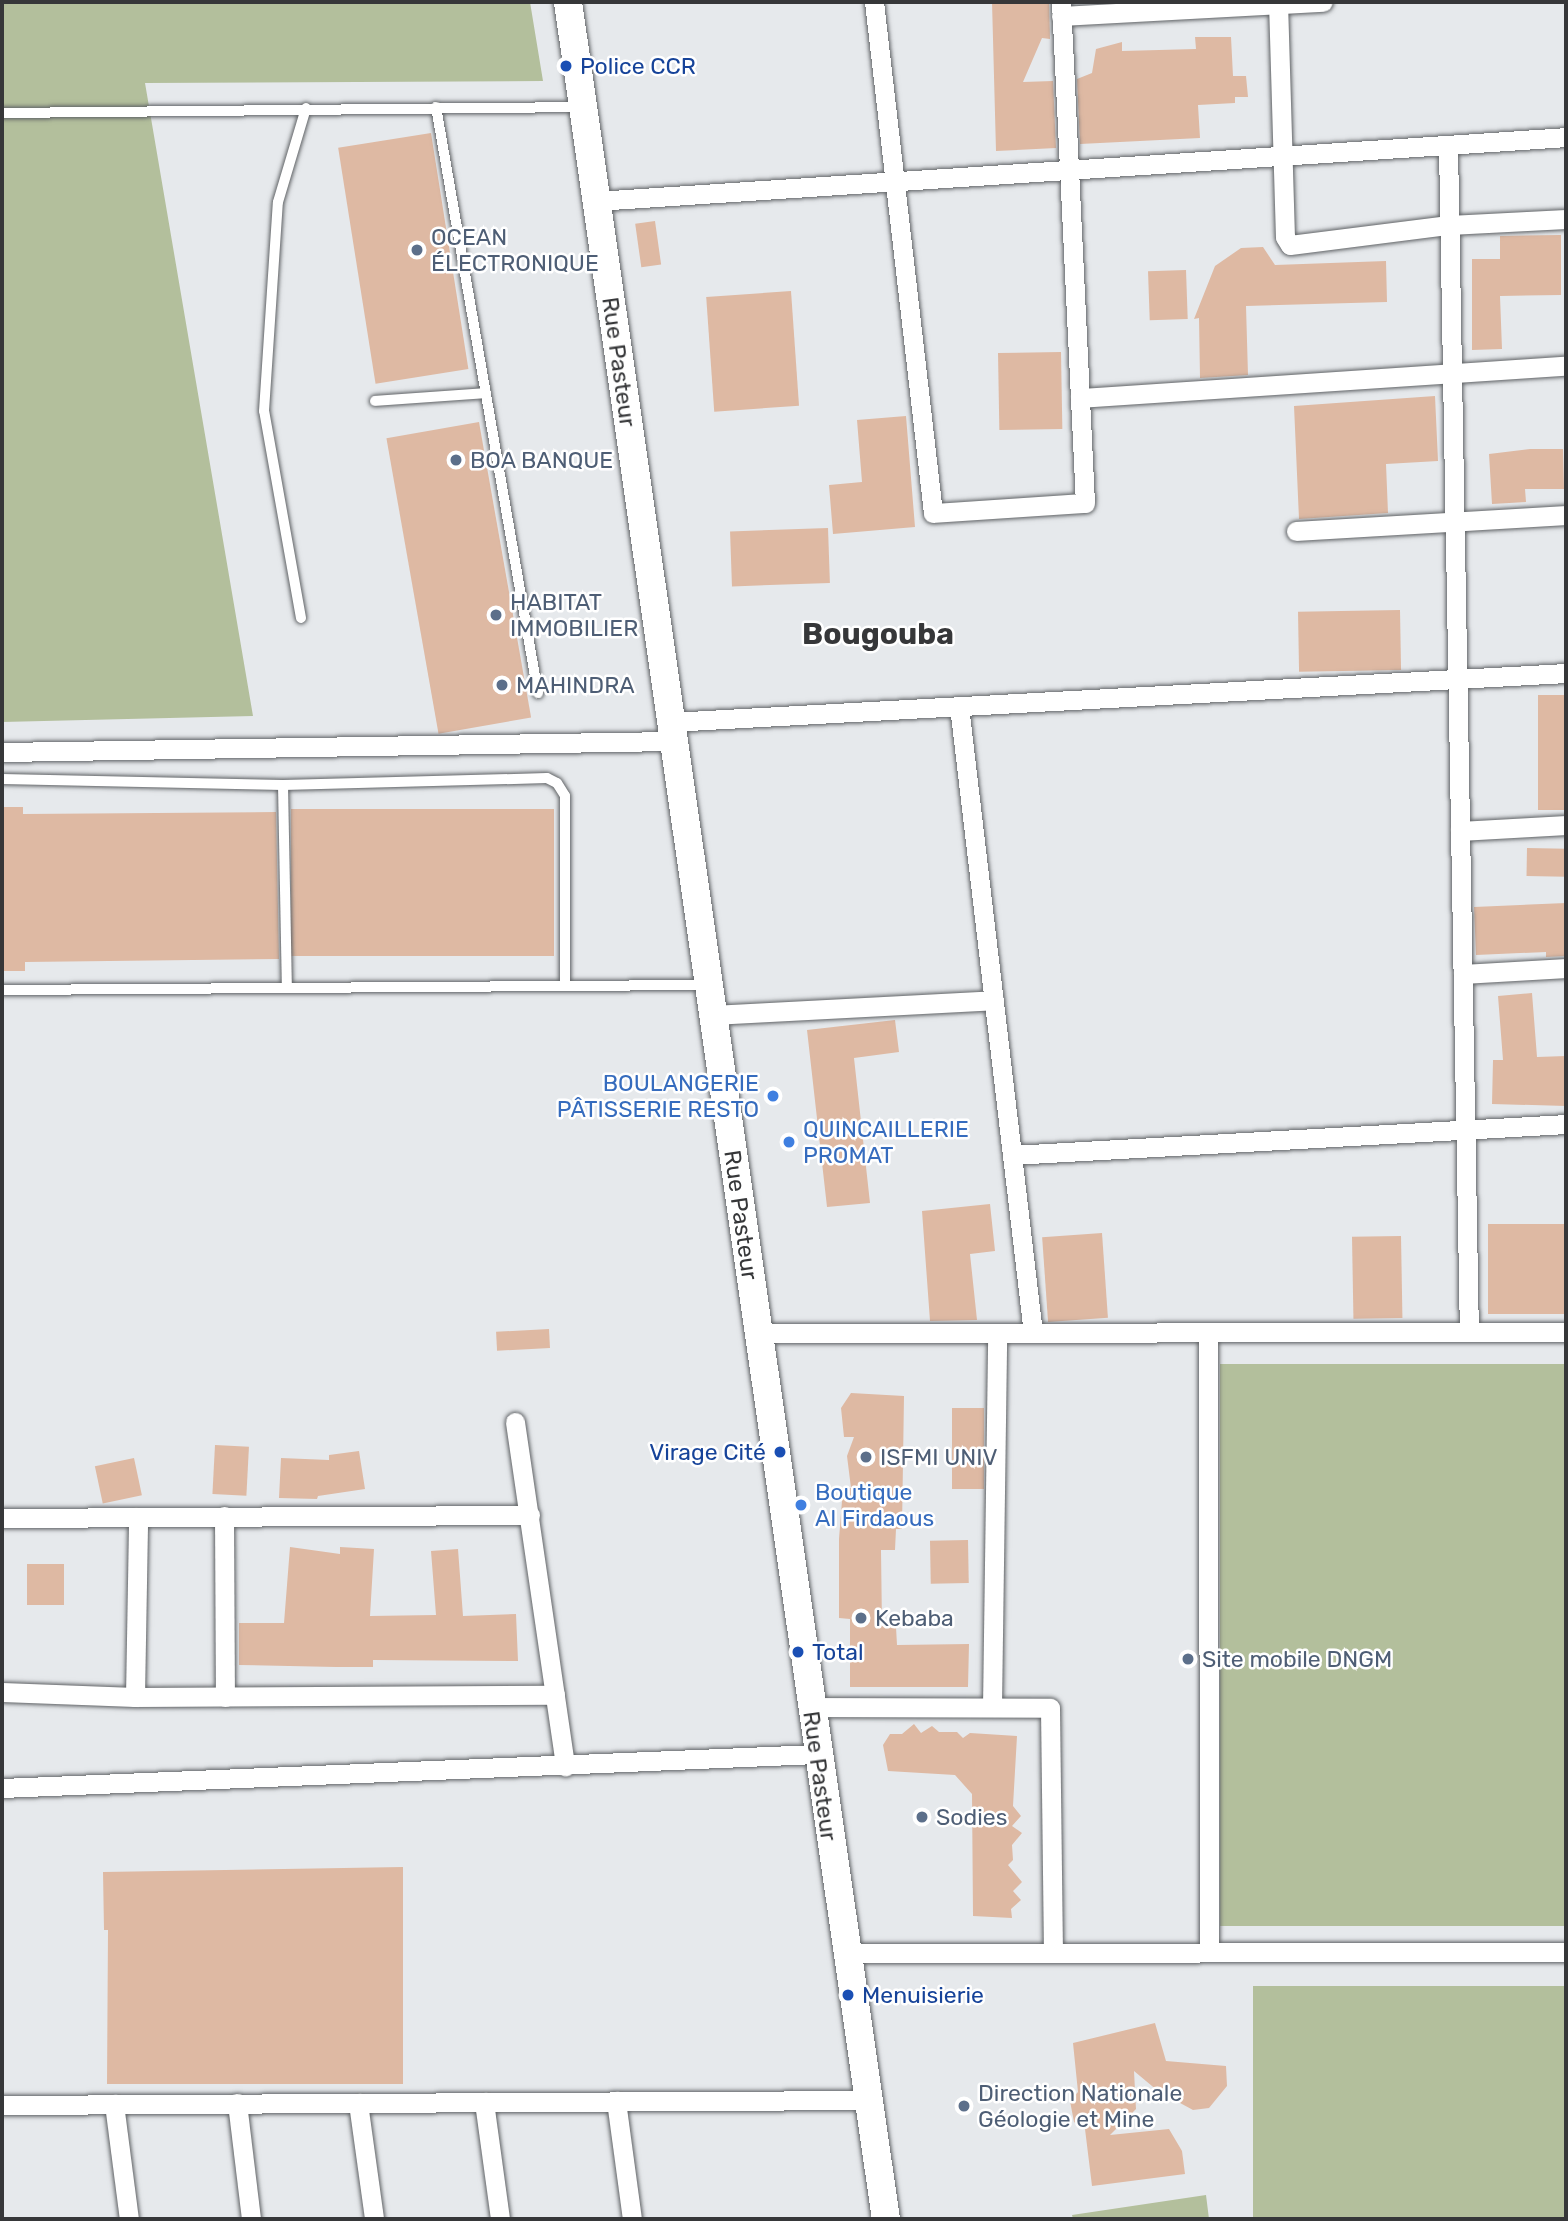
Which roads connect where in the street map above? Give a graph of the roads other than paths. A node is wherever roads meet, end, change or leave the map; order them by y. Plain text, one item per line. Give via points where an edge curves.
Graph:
1 (568, 2) edge
2 (874, 2) edge
3 (1323, 2) edge
4 (1278, 3) edge
5 (1061, 9) edge
6 (436, 107) junction
7 (583, 107) junction
8 (306, 108) junction
9 (2, 113) edge
10 (1566, 137) edge
11 (1448, 145) junction
12 (1286, 156) junction
13 (1069, 170) junction
14 (895, 181) junction
15 (596, 201) junction
16 (1566, 219) edge
17 (1450, 225) junction
18 (1566, 366) edge
19 (1452, 373) junction
20 (486, 393) junction
21 (1080, 398) junction
22 (375, 401) dead end
23 (1566, 515) edge
24 (1455, 522) junction
25 (1296, 531) dead end
26 (301, 618) dead end
27 (1566, 673) edge
28 (1458, 679) junction
29 (538, 693) dead end
30 (959, 706) junction
31 (672, 732) junction
32 (2, 752) edge
33 (2, 779) edge
34 (283, 785) junction
35 (1566, 825) edge
36 (1460, 831) junction
37 (1566, 968) edge
38 (1463, 974) junction
39 (708, 985) junction
40 (565, 986) junction
41 (287, 988) junction
42 (2, 990) edge
43 (994, 1000) junction
44 (712, 1015) junction
45 (1566, 1124) edge
46 (1466, 1129) junction
47 (1012, 1155) junction
48 (1208, 1332) junction
49 (1469, 1332) junction
50 (1566, 1332) edge
51 (996, 1333) junction
52 (1033, 1333) junction
53 (757, 1334) junction
54 (515, 1422) dead end
55 (530, 1515) junction
56 (224, 1516) junction
57 (138, 1517) junction
58 (2, 1518) edge
59 (2, 1692) edge
60 (555, 1695) junction
61 (225, 1697) junction
62 (135, 1698) junction
63 (811, 1707) junction
64 (992, 1707) junction
65 (817, 1754) junction
66 (565, 1766) junction
67 (2, 1788) edge
68 (1053, 1952) junction
69 (1209, 1952) junction
70 (1566, 1952) edge
71 (846, 1953) junction
72 (866, 2100) junction
73 (616, 2101) junction
74 (358, 2102) junction
75 (484, 2102) junction
76 (237, 2103) junction
77 (114, 2104) junction
78 (2, 2105) edge
79 (129, 2219) edge
80 (251, 2219) edge
81 (374, 2219) edge
82 (500, 2219) edge
83 (632, 2219) edge
84 (886, 2219) edge

1 - 7 main road, Rue Pasteur
2 - 14 street
3 - 4 street
4 - 5 street
4 - 12 street
5 - 13 street
6 - 7 lane
6 - 8 lane
6 - 20 lane
7 - 15 main road, Rue Pasteur
8 - 9 lane
8 - 26 lane via 278,202 264,411
10 - 11 street
11 - 12 street
11 - 17 street
12 - 13 street
12 - 17 street via 1285,237 1290,245
13 - 14 street
13 - 21 street
14 - 15 street
14 - 21 street via 933,513 1085,503
15 - 31 main road, Rue Pasteur
16 - 17 street
17 - 19 street
18 - 19 street
19 - 21 street
19 - 24 street
20 - 22 lane
20 - 29 lane
23 - 24 street
24 - 25 street
24 - 28 street
27 - 28 street
28 - 30 street
28 - 36 street
30 - 31 street
30 - 43 street
31 - 32 street
31 - 39 main road, Rue Pasteur
33 - 34 lane
34 - 40 lane via 547,778 557,783 565,796
34 - 41 lane
35 - 36 street
36 - 38 street
37 - 38 street
38 - 46 street
39 - 40 lane
39 - 44 main road, Rue Pasteur
40 - 41 lane
41 - 42 lane
43 - 44 street
43 - 47 street
44 - 53 main road, Rue Pasteur
45 - 46 street
46 - 47 street
46 - 49 street
47 - 52 street
48 - 49 street
48 - 52 street
48 - 69 street
49 - 50 street
51 - 52 street
51 - 53 street
51 - 64 street
53 - 63 main road, Rue Pasteur
54 - 55 street
55 - 56 street
55 - 60 street
56 - 57 street
56 - 61 street
57 - 58 street
57 - 62 street
59 - 62 street
60 - 61 street
60 - 66 street
61 - 62 street
63 - 64 street
63 - 65 main road, Rue Pasteur
64 - 68 street via 1050,1708
65 - 66 street
65 - 71 main road, Rue Pasteur
66 - 67 street
68 - 69 street
68 - 71 street
69 - 70 street
71 - 72 main road, Rue Pasteur
72 - 73 street
72 - 84 main road, Rue Pasteur
73 - 75 street
73 - 83 street
74 - 75 street
74 - 76 street
74 - 81 street
75 - 82 street
76 - 77 street
76 - 80 street
77 - 78 street
77 - 79 street

